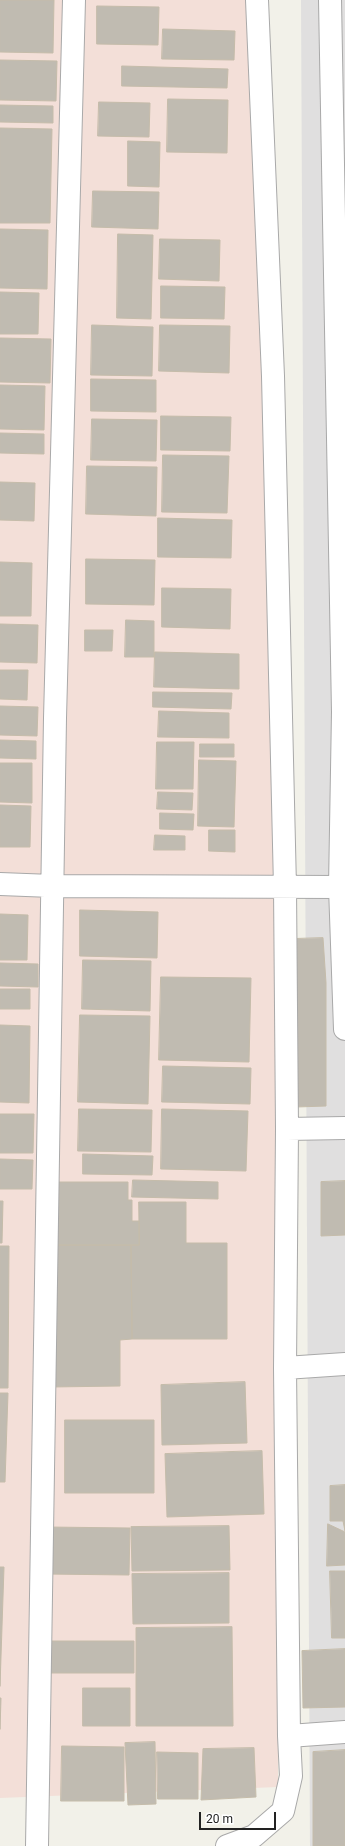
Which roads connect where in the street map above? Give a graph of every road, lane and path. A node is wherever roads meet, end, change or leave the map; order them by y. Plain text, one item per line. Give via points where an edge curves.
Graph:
1 (74, 0) edge
2 (257, 0) edge
3 (330, 0) edge
4 (0, 884) edge
5 (52, 886) junction
6 (285, 887) junction
7 (340, 887) junction
8 (345, 1029) edge
9 (345, 1128) edge
10 (287, 1129) junction
11 (345, 1364) edge
12 (285, 1368) junction
13 (345, 1732) edge
14 (289, 1736) junction
15 (37, 1846) edge
16 (227, 1846) edge

1 - 5 street
2 - 6 street via 273,376
3 - 7 street via 343,712
4 - 5 street
5 - 6 street
5 - 15 street
6 - 7 street
6 - 10 street
7 - 8 street
9 - 10 street
10 - 12 street
11 - 12 street
12 - 14 street
13 - 14 street
14 - 16 street via 291,1776 283,1811 254,1836

